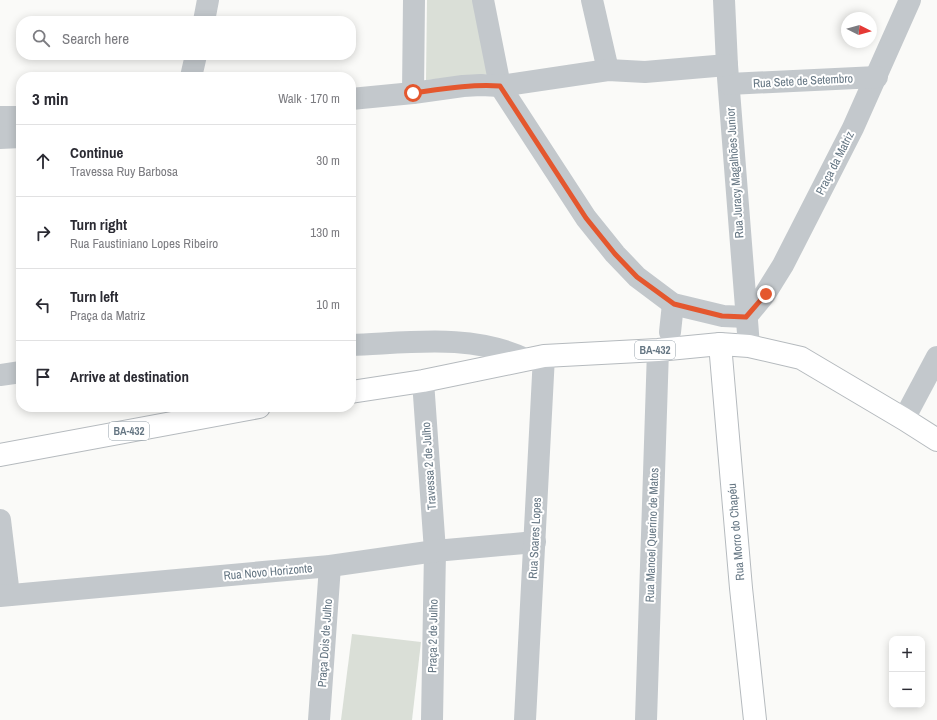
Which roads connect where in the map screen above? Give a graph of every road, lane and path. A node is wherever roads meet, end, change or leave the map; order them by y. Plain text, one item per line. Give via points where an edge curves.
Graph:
1 (208, 0) edge
2 (414, 0) edge
3 (483, 0) edge
4 (592, 0) edge
5 (724, 0) edge
6 (910, 0) edge
7 (205, 16) edge
8 (195, 60) edge
9 (608, 70) junction
10 (192, 72) edge
11 (728, 74) junction
12 (877, 77) junction
13 (500, 86) junction
14 (413, 93) junction
15 (356, 99) edge
16 (0, 117) edge
17 (16, 117) edge
18 (16, 137) edge
19 (0, 138) edge
20 (674, 304) junction
21 (746, 317) junction
22 (670, 332) dead end
23 (720, 344) junction
24 (356, 345) edge
25 (749, 346) junction
26 (658, 350) junction
27 (937, 357) edge
28 (534, 358) junction
29 (16, 373) edge
30 (0, 375) edge
31 (424, 381) junction
32 (356, 391) edge
33 (208, 412) edge
34 (904, 419) junction
35 (937, 440) edge
36 (0, 455) edge
37 (0, 520) edge
38 (535, 542) junction
39 (435, 551) junction
40 (330, 566) junction
41 (4, 596) edge
42 (319, 720) edge
43 (432, 720) edge
44 (525, 720) edge
45 (646, 720) edge
46 (755, 720) edge

1 - 7 street
2 - 14 street
3 - 13 street
4 - 9 street
5 - 11 street, Rua Juracy Magalhões Junior
6 - 12 street, Praça da Matriz
8 - 10 street
9 - 11 street, Rua Sete de Setembro
9 - 13 street, Rua Sete de Setembro
11 - 12 street, Rua Sete de Setembro
11 - 21 street, Rua Juracy Magalhões Junior
12 - 21 street, Praça da Matriz via 783,265 766,294
13 - 14 street, Rua Sete de Setembro via 469,86
13 - 20 street via 586,218 637,277
14 - 15 street, Rua Sete de Setembro
16 - 17 street
18 - 19 street
20 - 21 street via 722,316
20 - 22 street
21 - 25 street, Rua Juracy Magalhões Junior
23 - 25 main road, BA-432
23 - 26 main road, BA-432
23 - 46 main road, Rua Morro do Chapéu
24 - 28 street via 467,343 495,347
25 - 34 main road, BA-432 via 801,358
26 - 28 main road, BA-432
26 - 45 street, Rua Manoel Querino de Matos
27 - 34 street
28 - 31 main road, BA-432
28 - 38 street, Rua Soares Lopes
29 - 30 street
31 - 32 main road, BA-432
31 - 39 street, Travessa 2 de Julho
33 - 36 main road, BA-432
34 - 35 main road, BA-432
37 - 41 street
38 - 39 street, Rua Novo Horizonte
38 - 44 street, Rua Soares Lopes
39 - 40 street, Rua Novo Horizonte
39 - 43 street, Praça 2 de Julho
40 - 41 street, Rua Novo Horizonte
40 - 42 street, Praça Dois de Julho

